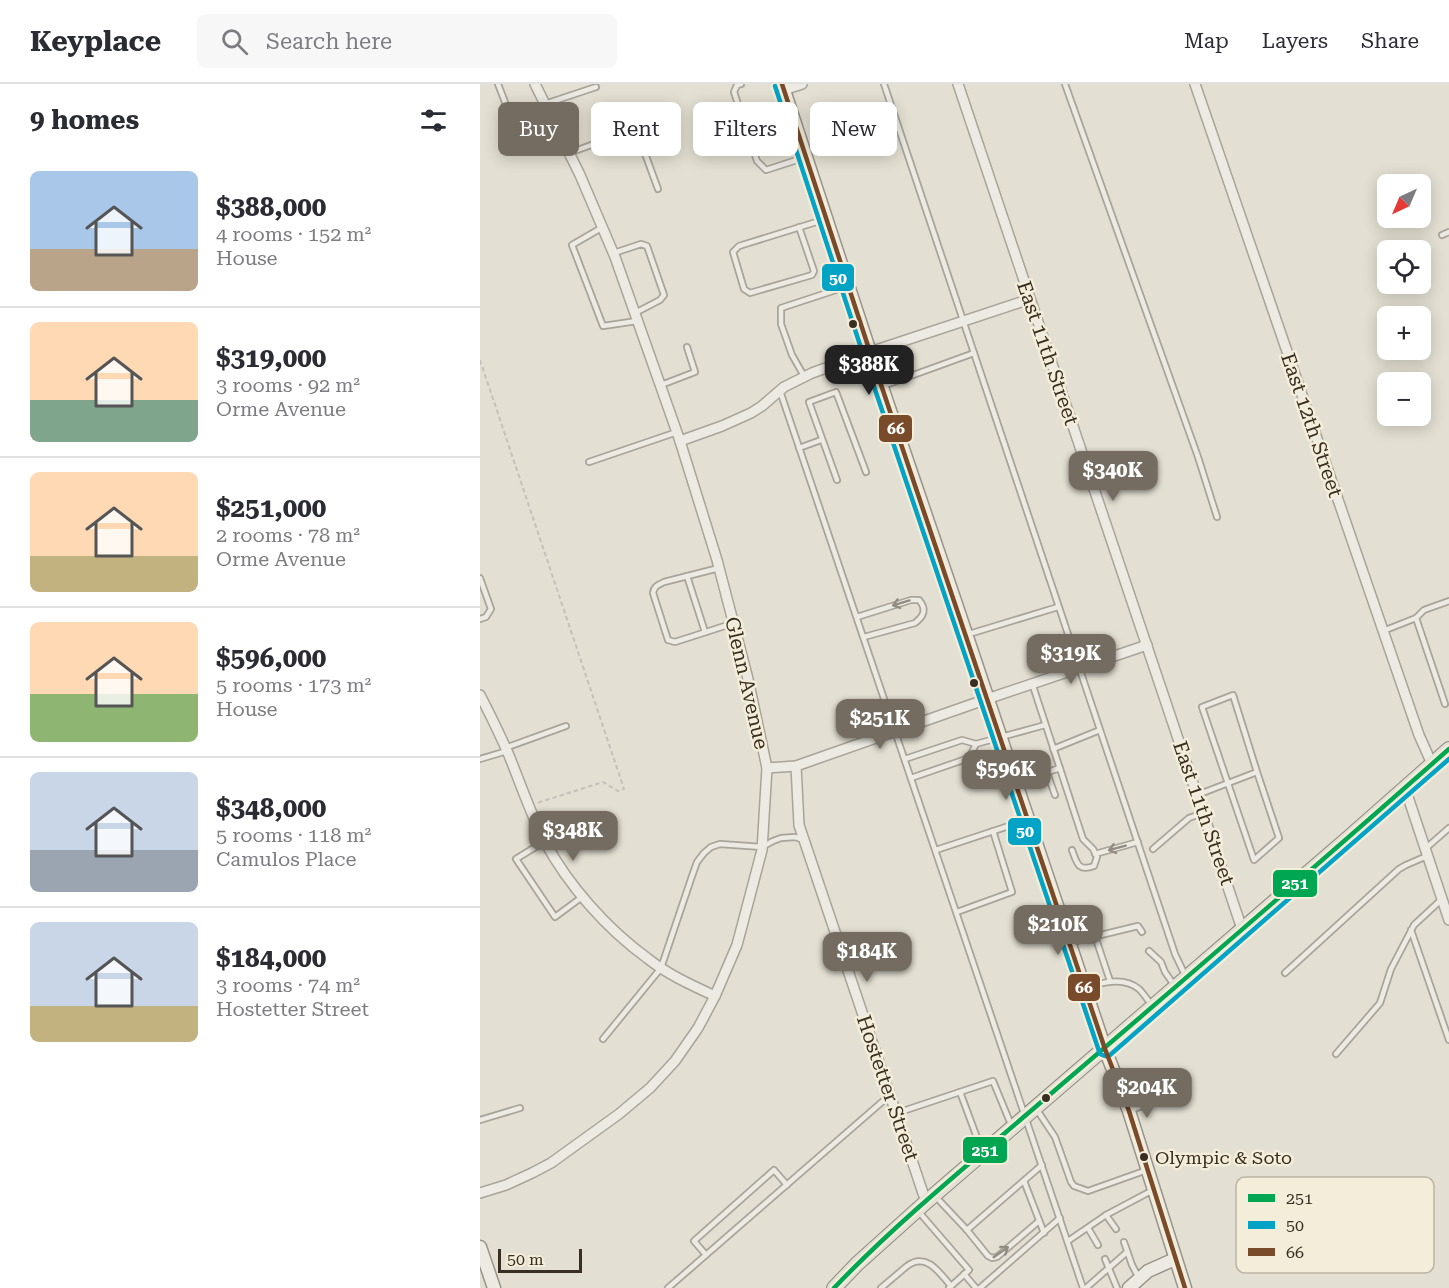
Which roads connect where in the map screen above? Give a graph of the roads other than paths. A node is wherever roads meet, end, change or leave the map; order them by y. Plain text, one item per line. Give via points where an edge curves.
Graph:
1 (498, 84) edge
2 (535, 84) edge
3 (741, 84) edge
4 (802, 84) edge
5 (884, 84) edge
6 (958, 84) edge
7 (1065, 84) edge
8 (1195, 84) edge
9 (596, 87) dead end
10 (783, 87) edge
11 (505, 102) edge
12 (544, 102) edge
13 (551, 102) edge
14 (579, 149) edge
15 (570, 156) edge
16 (806, 157) junction
17 (658, 189) dead end
18 (826, 219) junction
19 (603, 227) junction
20 (799, 227) junction
21 (1449, 232) edge
22 (1442, 235) dead end
23 (614, 253) junction
24 (848, 286) junction
25 (1030, 298) junction
26 (636, 317) junction
27 (963, 321) junction
28 (687, 347) dead end
29 (870, 351) junction
30 (974, 353) junction
31 (804, 376) junction
32 (661, 385) junction
33 (882, 387) junction
34 (780, 391) junction
35 (679, 436) junction
36 (822, 440) junction
37 (799, 447) junction
38 (590, 462) dead end
39 (866, 472) dead end
40 (837, 480) dead end
41 (1217, 517) dead end
42 (719, 568) junction
43 (687, 576) junction
44 (480, 578) edge
45 (1449, 601) edge
46 (1058, 607) junction
47 (856, 617) junction
48 (1416, 618) junction
49 (480, 619) edge
50 (734, 623) junction
51 (1383, 631) junction
52 (705, 632) junction
53 (966, 635) junction
54 (864, 637) junction
55 (1147, 645) junction
56 (1079, 668) junction
57 (1032, 684) junction
58 (480, 695) edge
59 (987, 699) junction
60 (1446, 704) dead end
61 (1045, 725) junction
62 (566, 726) dead end
63 (1100, 730) junction
64 (895, 731) junction
65 (1000, 738) junction
66 (976, 744) junction
67 (506, 749) junction
68 (1053, 749) junction
69 (1449, 749) edge
70 (480, 759) edge
71 (905, 759) junction
72 (1432, 764) junction
73 (796, 766) junction
74 (766, 768) junction
75 (1060, 768) junction
76 (1257, 772) junction
77 (1047, 773) junction
78 (911, 778) junction
79 (1016, 783) junction
80 (1227, 783) junction
81 (1405, 788) junction
82 (1055, 795) dead end
83 (1197, 795) junction
84 (1203, 813) junction
85 (1028, 820) junction
86 (1449, 828) edge
87 (993, 831) junction
88 (804, 840) junction
89 (545, 841) junction
90 (1138, 842) junction
91 (762, 847) junction
92 (1153, 849) dead end
93 (936, 850) junction
94 (1072, 850) dead end
95 (1426, 852) junction
96 (1095, 854) junction
97 (582, 897) junction
98 (1442, 899) junction
99 (957, 912) junction
100 (1448, 915) edge
101 (1242, 929) junction
102 (1411, 930) junction
103 (1142, 932) dead end
104 (1095, 936) junction
105 (1070, 943) junction
106 (1149, 951) dead end
107 (662, 968) junction
108 (1285, 973) dead end
109 (1110, 981) junction
110 (1181, 982) junction
111 (1085, 987) junction
112 (714, 996) junction
113 (1153, 1006) junction
114 (603, 1039) dead end
115 (1449, 1040) edge
116 (1105, 1049) junction
117 (1336, 1054) dead end
118 (960, 1092) junction
119 (890, 1095) junction
120 (1159, 1097) dead end
121 (520, 1108) dead end
122 (1129, 1111) junction
123 (1031, 1112) junction
124 (896, 1113) junction
125 (480, 1120) edge
126 (1013, 1128) junction
127 (983, 1154) junction
128 (1042, 1165) junction
129 (1147, 1170) junction
130 (1024, 1181) junction
131 (787, 1185) junction
132 (1154, 1190) junction
133 (480, 1193) edge
134 (926, 1202) junction
135 (1106, 1215) junction
136 (1060, 1218) junction
137 (1039, 1221) junction
138 (1088, 1228) junction
139 (1116, 1229) dead end
140 (967, 1230) junction
141 (1044, 1233) junction
142 (1068, 1241) junction
143 (1124, 1242) dead end
144 (1098, 1245) dead end
145 (480, 1247) edge
146 (1127, 1252) junction
147 (706, 1255) junction
148 (1105, 1259) dead end
149 (1175, 1259) junction
150 (1109, 1269) junction
151 (964, 1274) junction
152 (1140, 1279) junction
153 (950, 1287) edge
154 (494, 1288) edge
155 (668, 1288) edge
156 (834, 1288) edge
157 (881, 1288) edge
158 (978, 1288) edge
159 (1085, 1288) edge
160 (1117, 1288) edge
161 (1129, 1288) edge
162 (1185, 1288) edge

1 - 11 lane
2 - 12 street, Glenn Avenue
3 - 16 lane via 734,92 757,161 766,170
4 - 10 street
5 - 27 lane
6 - 25 street, East 11th Street
7 - 41 lane
8 - 51 street, East 12th Street
9 - 13 lane
10 - 16 main road
14 - 17 lane via 636,129
15 - 19 street, Glenn Avenue
16 - 18 main road
18 - 20 lane
18 - 24 main road
19 - 23 street, Glenn Avenue
19 - 26 lane via 572,245 603,326
20 - 20 lane via 738,246 733,252 744,289 750,293 812,275
21 - 22 lane
23 - 26 street, Glenn Avenue
23 - 26 lane via 641,244 647,246 664,295
24 - 29 main road
24 - 31 lane via 782,308 781,324
25 - 27 street
25 - 55 street, East 11th Street
26 - 32 street, Glenn Avenue
27 - 29 street
27 - 30 lane
28 - 32 lane via 695,372
29 - 31 street
29 - 33 main road
30 - 33 lane
30 - 46 lane
31 - 34 street
32 - 35 street, Glenn Avenue
33 - 53 main road
34 - 35 street via 752,413 722,426
34 - 37 lane
35 - 38 lane
35 - 42 street, Glenn Avenue
36 - 37 lane
36 - 39 lane via 808,402 836,392
36 - 40 lane
37 - 47 lane
42 - 43 lane
42 - 50 street, Glenn Avenue
43 - 52 lane
43 - 52 lane via 653,589 668,640 675,642
44 - 49 lane via 491,609
45 - 48 lane via 1424,610
46 - 53 lane
46 - 56 lane
47 - 54 lane
54 -> 47 lane via 915,623 924,609 919,600 911,600
48 - 51 lane
48 - 60 lane
50 - 52 lane
50 - 74 street, Glenn Avenue
51 - 72 street, East 12th Street
53 - 59 main road
54 - 64 lane
55 - 56 street
55 - 83 street, East 11th Street
56 - 57 street
56 - 63 lane
57 - 59 street
57 - 61 lane
58 - 67 street
59 - 64 street
59 - 65 main road
61 - 65 lane
61 - 68 lane
62 - 67 lane
63 - 68 lane
63 - 90 lane
64 - 71 lane
64 - 73 street
65 - 66 lane
65 - 79 main road
66 - 71 lane via 962,740
66 - 78 lane via 969,758
67 - 70 lane
67 - 89 street
68 - 75 lane
69 - 72 main road
71 - 78 lane
72 - 81 main road
73 - 74 street
73 - 88 street, Hostetter Street via 799,825
74 - 91 street, Glenn Avenue
75 - 77 lane
75 - 96 lane via 1083,839
76 - 80 lane
76 - 80 lane via 1280,838 1254,860
76 - 80 lane via 1233,695 1202,707
77 - 79 lane
77 - 82 lane
78 - 93 lane
79 - 85 main road
80 - 83 lane
81 - 95 street
81 - 101 main road
83 - 84 street, East 11th Street
84 - 92 lane via 1189,818
84 - 101 street, East 11th Street
85 - 87 lane
85 - 105 main road
86 - 95 lane
87 - 93 lane
87 - 99 lane via 1012,892
88 - 91 lane via 781,838
88 - 119 street, Hostetter Street
89 - 97 street
89 - 97 lane via 516,859 555,917
90 -> 96 lane
90 - 110 lane
91 - 107 lane via 720,844 704,853 697,862
91 - 112 street, Glenn Avenue via 737,945
93 - 99 lane
94 - 96 lane via 1076,861 1086,869 1094,866
95 - 98 street
95 - 108 lane via 1399,869
97 - 107 street via 646,958
98 - 100 street
98 - 102 lane
99 - 123 lane
101 - 110 main road
102 - 115 lane
102 - 117 lane via 1391,969 1380,1003
103 - 104 lane via 1138,926
104 - 105 lane
104 - 109 lane
105 - 111 main road
106 - 110 lane via 1165,972
107 - 112 street
107 - 114 lane
109 - 111 lane
109 - 113 lane via 1138,988
110 - 113 main road
111 - 116 main road
112 - 133 street, Glenn Avenue via 698,1028 650,1088 551,1163
113 - 116 main road
116 - 122 main road
116 - 123 main road
118 - 124 lane
118 - 126 lane via 993,1081
118 - 127 lane
119 - 124 street, Hostetter Street
119 - 131 lane
120 - 122 lane
121 - 125 lane
122 - 129 main road
123 - 126 main road
123 - 128 lane
123 - 129 lane via 1055,1137 1074,1186 1088,1191
124 - 134 street, Hostetter Street
126 - 127 main road
127 - 134 main road
128 - 130 lane
128 - 136 lane
129 - 132 main road
130 - 137 lane
130 - 140 lane
131 - 147 lane
131 - 147 lane via 774,1170 694,1241
132 - 135 lane
132 - 149 main road
134 - 140 lane
134 - 151 lane via 969,1270
134 - 156 main road
135 - 138 lane
135 - 139 lane
136 - 141 lane
136 - 142 lane
140 -> 137 lane via 992,1258
137 - 141 lane
138 - 142 lane
138 - 144 lane
141 - 158 lane
142 - 159 lane
143 - 146 lane
145 - 154 main road
146 - 150 lane
146 - 152 lane
147 - 155 lane
148 - 150 lane
149 - 152 main road
149 - 162 main road
150 - 159 lane
150 - 160 lane
151 - 153 lane
151 - 158 lane
152 - 161 main road
153 - 157 lane via 934,1267 920,1261 911,1263

